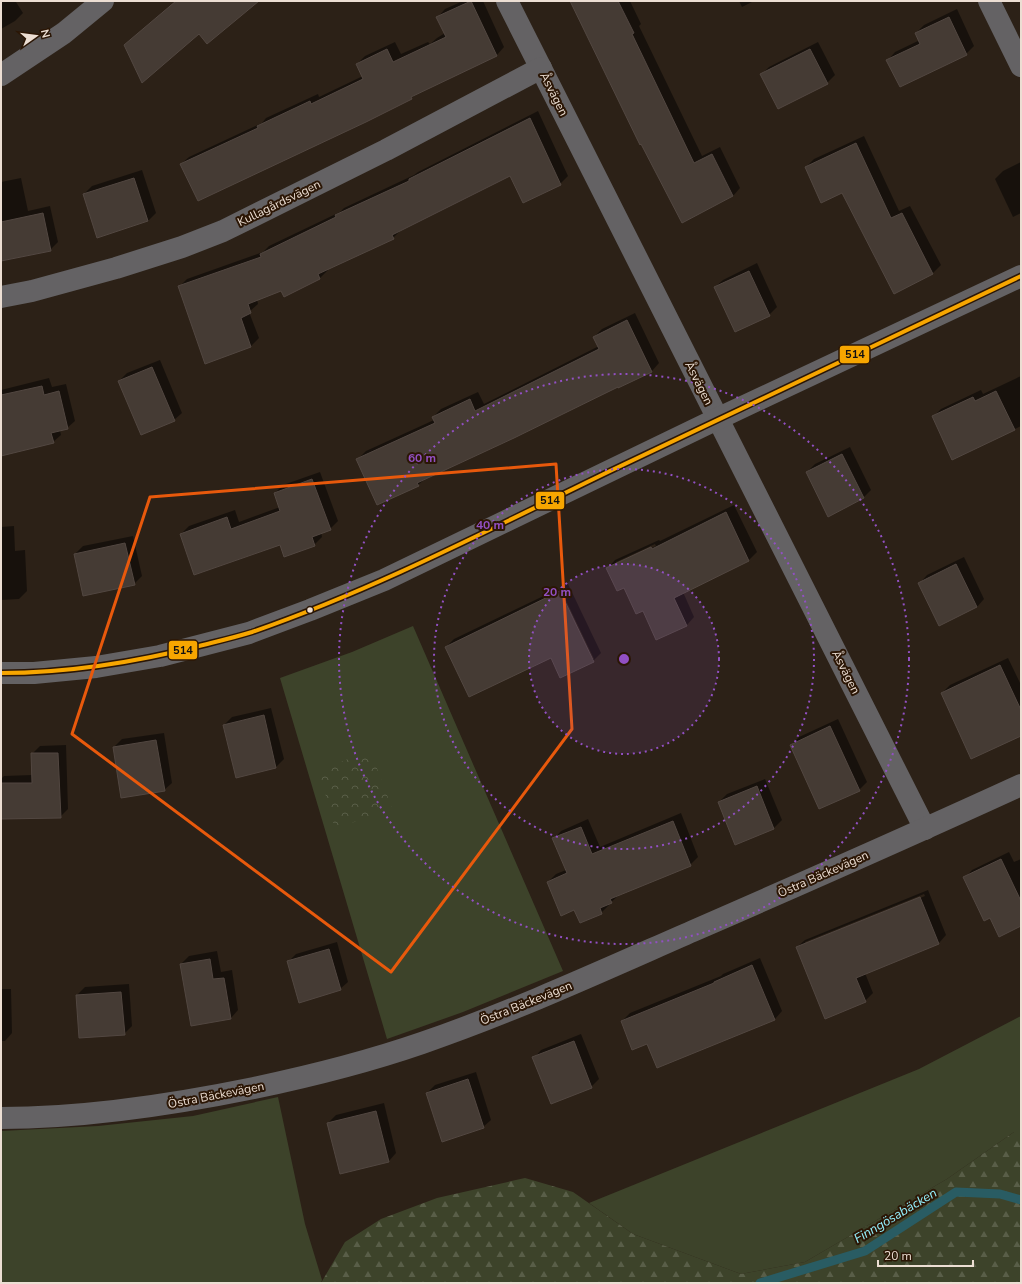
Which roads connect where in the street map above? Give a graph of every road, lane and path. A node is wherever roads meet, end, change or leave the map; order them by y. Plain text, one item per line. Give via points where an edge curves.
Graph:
1 (103, 1) edge
2 (507, 1) edge
3 (989, 1) edge
4 (1021, 66) edge
5 (541, 68) junction
6 (1, 75) edge
7 (1021, 276) edge
8 (1, 297) edge
9 (717, 419) junction
10 (1, 673) edge
11 (1021, 785) edge
12 (925, 829) junction
13 (1, 1118) edge

1 - 6 street via 64,33
2 - 5 street, Åsvägen
3 - 4 street
5 - 8 street, Kullagårdsvägen via 386,150 223,231 116,268
5 - 9 street, Åsvägen
7 - 9 street
9 - 10 street via 384,580 249,633 153,658 96,667 34,673
9 - 12 street, Åsvägen
11 - 12 street, Östra Bäckevägen
12 - 13 street, Östra Bäckevägen via 560,990 422,1043 356,1063 212,1097 154,1107

